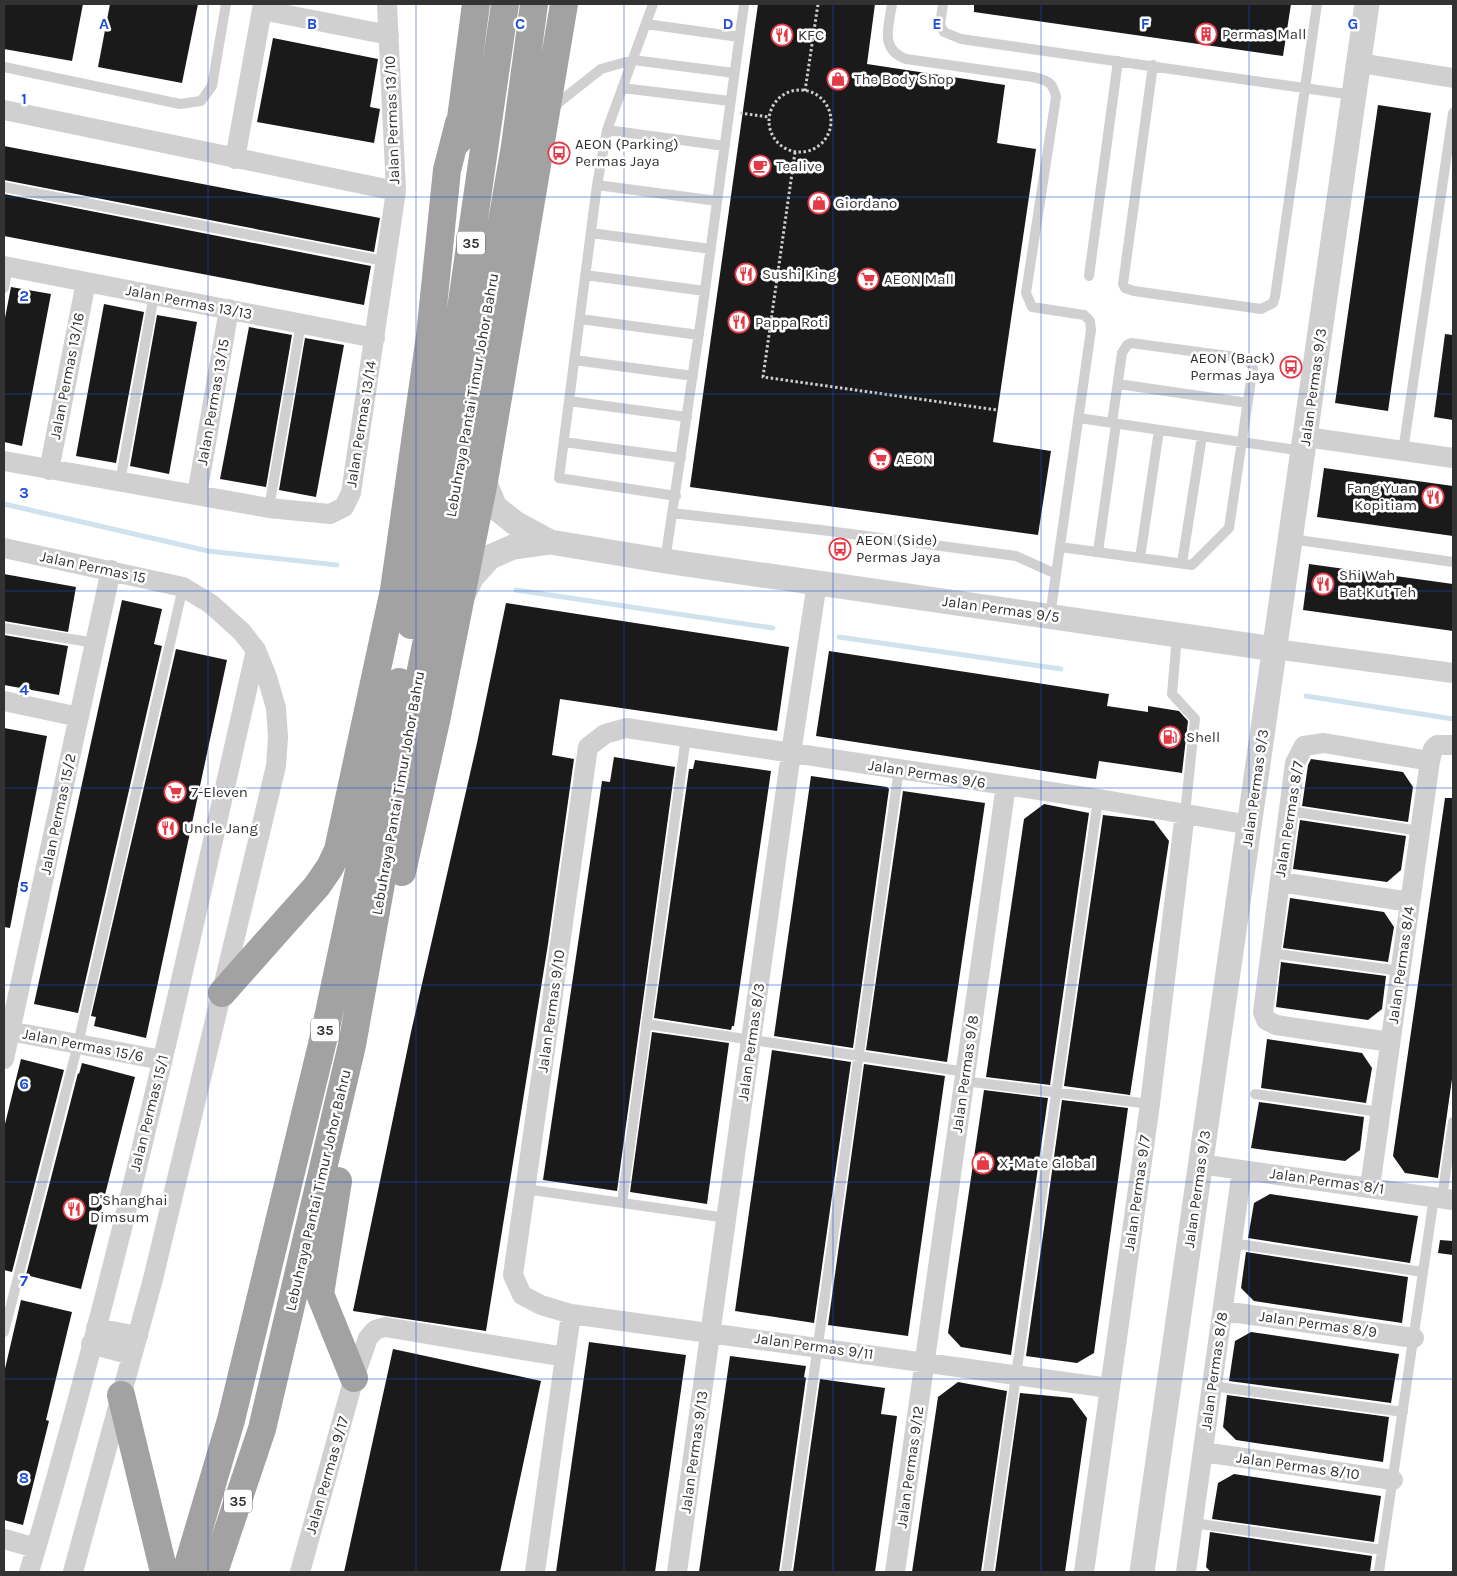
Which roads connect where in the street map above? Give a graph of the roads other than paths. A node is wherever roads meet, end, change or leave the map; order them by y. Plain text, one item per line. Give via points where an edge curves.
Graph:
1 (226, 4) edge
2 (387, 4) edge
3 (476, 4) edge
4 (505, 4) edge
5 (534, 4) edge
6 (564, 4) edge
7 (653, 4) edge
8 (744, 4) edge
9 (892, 4) edge
10 (943, 4) edge
11 (1317, 4) edge
12 (1367, 4) edge
13 (262, 7) edge
14 (646, 24) junction
15 (389, 35) junction
16 (739, 37) junction
17 (633, 60) junction
18 (1118, 60) junction
19 (1360, 63) junction
20 (1153, 65) junction
21 (4, 68) edge
22 (734, 73) junction
23 (1453, 78) edge
24 (622, 88) junction
25 (1306, 88) junction
26 (1354, 95) junction
27 (730, 101) junction
28 (4, 110) edge
29 (1453, 113) edge
30 (545, 115) junction
31 (459, 123) junction
32 (607, 130) junction
33 (725, 146) junction
34 (235, 159) junction
35 (597, 185) junction
36 (4, 188) edge
37 (396, 191) junction
38 (717, 202) junction
39 (591, 233) junction
40 (711, 249) junction
41 (384, 261) junction
42 (6, 266) edge
43 (585, 275) junction
44 (1089, 276) dead end
45 (86, 282) junction
46 (4, 288) edge
47 (705, 291) junction
48 (154, 295) junction
49 (229, 309) junction
50 (580, 319) junction
51 (301, 323) junction
52 (699, 335) junction
53 (375, 338) junction
54 (574, 360) junction
55 (693, 376) junction
56 (1118, 384) junction
57 (569, 400) junction
58 (1248, 403) junction
59 (687, 417) junction
60 (1079, 418) junction
61 (1114, 423) junction
62 (1159, 430) junction
63 (1202, 436) junction
64 (564, 442) junction
65 (1243, 442) junction
66 (1305, 444) junction
67 (1403, 451) junction
68 (681, 458) junction
69 (1453, 458) edge
70 (4, 461) edge
71 (49, 470) junction
72 (484, 481) junction
73 (120, 482) junction
74 (436, 482) junction
75 (197, 495) junction
76 (676, 496) junction
77 (269, 508) junction
78 (672, 513) junction
79 (1291, 540) junction
80 (550, 542) junction
81 (1060, 547) junction
82 (4, 548) edge
83 (1098, 552) junction
84 (1140, 558) junction
85 (665, 561) junction
86 (1453, 562) edge
87 (1182, 563) junction
88 (111, 570) junction
89 (1056, 574) junction
90 (817, 583) junction
91 (183, 587) junction
92 (459, 604) junction
93 (1050, 616) junction
94 (4, 628) edge
95 (1177, 635) junction
96 (95, 643) junction
97 (1275, 649) junction
98 (256, 650) junction
99 (1453, 673) edge
100 (4, 701) edge
101 (79, 717) junction
102 (605, 734) joint
103 (686, 737) junction
104 (1440, 750) edge
105 (791, 753) junction
106 (899, 769) junction
107 (1006, 786) junction
108 (1098, 799) junction
109 (1289, 811) junction
110 (1185, 813) junction
111 (1250, 825) junction
112 (1420, 831) junction
113 (1280, 882) junction
114 (1410, 902) junction
115 (1270, 953) junction
116 (1400, 971) junction
117 (222, 993) junction
118 (646, 1024) junction
119 (7, 1031) edge
120 (751, 1040) junction
121 (1390, 1042) junction
122 (78, 1044) junction
123 (858, 1056) junction
124 (4, 1059) edge
125 (162, 1060) junction
126 (965, 1077) junction
127 (1056, 1092) junction
128 (1255, 1094) dead end
129 (1150, 1104) junction
130 (1380, 1112) junction
131 (1453, 1122) edge
132 (1200, 1164) junction
133 (1242, 1170) junction
134 (1370, 1187) junction
135 (525, 1189) junction
136 (335, 1196) junction
137 (1443, 1198) edge
138 (622, 1203) junction
139 (727, 1218) junction
140 (1232, 1243) junction
141 (1423, 1272) junction
142 (522, 1295) joint
143 (1223, 1311) junction
144 (571, 1314) junction
145 (4, 1332) edge
146 (711, 1332) junction
147 (93, 1336) junction
148 (1414, 1338) junction
149 (135, 1346) junction
150 (817, 1347) junction
151 (565, 1358) junction
152 (924, 1362) junction
153 (1016, 1375) junction
154 (354, 1378) junction
155 (1212, 1386) junction
156 (1109, 1388) junction
157 (121, 1394) junction
158 (1403, 1412) junction
159 (262, 1429) junction
160 (1203, 1452) junction
161 (1393, 1480) junction
162 (1193, 1523) junction
163 (4, 1539) edge
164 (36, 1548) junction
165 (1382, 1550) junction
166 (29, 1572) edge
167 (73, 1572) edge
168 (164, 1572) edge
169 (186, 1572) edge
170 (214, 1572) edge
171 (300, 1572) edge
172 (535, 1572) edge
173 (677, 1572) edge
174 (786, 1572) edge
175 (895, 1572) edge
176 (988, 1572) edge
177 (1084, 1572) edge
178 (1142, 1572) edge
179 (1186, 1572) edge
180 (1379, 1572) edge

1 - 21 lane via 212,86 201,100 180,104
2 - 15 street, Jalan Permas 13/10
3 - 31 highway
4 - 74 highway, Lebuhraya Pantai Timur Johor Bahru / 35
5 - 159 highway, Lebuhraya Pantai Timur Johor Bahru / 35 via 515,146 451,518 352,1045
6 - 30 highway
7 - 14 lane
8 - 16 lane
9 - 60 lane via 889,48 896,55 1033,77 1054,86 1056,97 1026,293 1032,307 1084,315 1090,321
10 - 18 lane via 940,25 951,37
11 - 25 lane
12 - 19 street, Jalan Permas 9/3
13 - 15 street
13 - 34 street
14 - 16 lane
14 - 17 lane
15 - 37 street, Jalan Permas 13/10
16 - 22 lane
17 - 22 lane
17 - 24 lane
17 - 30 lane via 601,69 564,96
18 - 20 lane
18 - 44 lane
19 - 23 street
19 - 26 street, Jalan Permas 9/3
20 - 25 lane
20 - 25 lane via 1123,284 1134,291 1261,309 1272,303
22 - 27 lane
24 - 27 lane
24 - 32 lane
25 - 26 lane
26 - 66 street, Jalan Permas 9/3
27 - 33 lane
28 - 34 street, Jalan Permas 13/10
29 - 67 lane
30 - 72 highway
31 - 74 highway
31 - 117 highway via 447,170 430,336 394,590 338,850 317,886
32 - 33 lane
32 - 35 lane
33 - 38 lane
34 - 37 street, Jalan Permas 13/10
35 - 38 lane
35 - 39 lane
36 - 41 lane
37 - 41 street, Jalan Permas 13/14
38 - 40 lane
39 - 40 lane
39 - 43 lane
40 - 47 lane
41 - 53 street, Jalan Permas 13/14
42 - 45 street, Jalan Permas 13/13
42 - 46 lane
43 - 47 lane
43 - 50 lane
45 - 48 street, Jalan Permas 13/13
45 - 71 street, Jalan Permas 13/16
47 - 52 lane
48 - 49 street, Jalan Permas 13/13
48 - 73 lane
49 - 51 street, Jalan Permas 13/13
49 - 75 street, Jalan Permas 13/15
50 - 52 lane
50 - 54 lane
51 - 53 street, Jalan Permas 13/13
51 - 77 lane
52 - 55 lane
53 - 77 street, Jalan Permas 13/14 via 351,493 344,507 330,514
54 - 55 lane
54 - 57 lane
55 - 59 lane
56 - 58 lane
56 - 58 lane via 1122,353 1131,343 1243,358 1253,367
56 - 61 lane
57 - 59 lane
57 - 64 lane
58 - 65 lane
59 - 68 lane
60 - 61 lane
60 - 81 lane
61 - 62 lane
61 - 83 lane
62 - 63 lane
62 - 84 lane
63 - 65 lane
63 - 87 lane
64 - 68 lane
64 - 76 lane via 559,478
65 - 66 lane
65 - 87 lane via 1229,528 1192,565
66 - 67 street
66 - 79 street, Jalan Permas 9/3
67 - 69 street
68 - 76 lane
70 - 71 street, Jalan Permas 13/14
71 - 73 street, Jalan Permas 13/14
72 - 80 street, Jalan Permas 9/5 via 495,507 515,523
72 - 92 highway
73 - 75 street, Jalan Permas 13/14
74 - 169 highway, Lebuhraya Pantai Timur Johor Bahru / 35 via 411,626 325,1032 231,1420
75 - 77 street, Jalan Permas 13/14
76 - 78 lane
78 - 85 lane
78 - 89 lane via 1016,556
79 - 86 lane
79 - 97 street, Jalan Permas 9/3
80 - 85 street, Jalan Permas 9/5
80 - 92 street, Jalan Permas 9/5 via 513,547 490,557 472,577
81 - 83 lane
81 - 89 lane
82 - 88 street, Jalan Permas 15
83 - 84 lane
84 - 87 lane
85 - 90 street, Jalan Permas 9/5
88 - 91 street, Jalan Permas 15
88 - 96 street, Jalan Permas 15/2
89 - 93 lane
90 - 93 street, Jalan Permas 9/5
90 - 105 street, Jalan Permas 8/3
91 - 98 street, Jalan Permas 15 via 216,608
91 - 122 lane
92 - 136 highway
93 - 95 street, Jalan Permas 9/5
94 - 96 lane
95 - 97 street, Jalan Permas 9/5
95 - 110 lane via 1172,694 1195,719
96 - 101 street, Jalan Permas 15/2
97 - 99 street, Jalan Permas 9/5
97 - 111 street, Jalan Permas 9/3
98 - 117 street, Jalan Permas 15 via 276,708 276,766
98 - 125 street, Jalan Permas 15/1
100 - 101 street
101 - 119 street, Jalan Permas 15/2
102 - 103 street, Jalan Permas 9/6 via 626,728
102 - 135 street, Jalan Permas 9/10 via 588,747
103 - 105 street, Jalan Permas 9/6
103 - 118 lane
104 - 109 street, Jalan Permas 8/7 via 1324,743 1304,746 1296,763
104 - 112 street, Jalan Permas 8/4
105 - 106 street, Jalan Permas 9/6
105 - 120 street, Jalan Permas 8/3
106 - 107 street, Jalan Permas 9/6
106 - 123 lane
107 - 108 street, Jalan Permas 9/6
107 - 126 street, Jalan Permas 9/8
108 - 110 street, Jalan Permas 9/6
108 - 127 lane
109 - 112 lane
109 - 113 street, Jalan Permas 8/7
110 - 111 street, Jalan Permas 9/6
110 - 129 street, Jalan Permas 9/7
111 - 132 street, Jalan Permas 9/3
112 - 114 street, Jalan Permas 8/4
113 - 114 street
113 - 115 street, Jalan Permas 8/7
114 - 116 street, Jalan Permas 8/4
115 - 116 lane
115 - 121 street, Jalan Permas 8/7 via 1263,1012 1266,1020 1287,1028
116 - 121 street, Jalan Permas 8/4
117 - 149 street, Jalan Permas 15
118 - 120 lane
118 - 138 lane
119 - 122 street, Jalan Permas 15/6
119 - 124 street, Jalan Permas 15/2
120 - 123 lane
120 - 139 street, Jalan Permas 8/3
121 - 130 street, Jalan Permas 8/4
122 - 125 street, Jalan Permas 15/6
122 - 145 lane
123 - 126 lane
123 - 150 lane
125 - 147 street, Jalan Permas 15/1
126 - 127 lane
126 - 152 street, Jalan Permas 9/8
127 - 129 lane
127 - 153 lane
128 - 130 lane
129 - 156 street, Jalan Permas 9/7
130 - 134 street, Jalan Permas 8/4
131 - 137 lane
132 - 133 street, Jalan Permas 8/1
132 - 178 street, Jalan Permas 9/3
133 - 134 street, Jalan Permas 8/1
133 - 140 street, Jalan Permas 8/8
134 - 137 street, Jalan Permas 8/1
135 - 138 lane
135 - 142 street, Jalan Permas 9/10 via 513,1275
136 - 154 highway via 320,1294
136 - 159 highway via 312,1257
137 - 141 lane
138 - 139 lane
139 - 146 street, Jalan Permas 8/3
140 - 141 lane
140 - 143 street, Jalan Permas 8/8
141 - 148 lane
142 - 144 street, Jalan Permas 9/11
143 - 148 street, Jalan Permas 8/9
143 - 155 street, Jalan Permas 8/8
144 - 146 street, Jalan Permas 9/11
144 - 151 street
146 - 150 street, Jalan Permas 9/11
146 - 173 street, Jalan Permas 9/13
147 - 149 street
147 - 164 street, Jalan Permas 15/1
148 - 158 lane
149 - 157 street, Jalan Permas 15
150 - 152 street, Jalan Permas 9/11
150 - 174 lane
151 - 154 street, Jalan Permas 9/17 via 385,1328 375,1330 368,1338
151 - 172 street
152 - 153 street, Jalan Permas 9/11
152 - 175 street, Jalan Permas 9/12
153 - 156 street, Jalan Permas 9/11
153 - 176 lane
154 - 171 street, Jalan Permas 9/17
155 - 158 lane
155 - 160 street, Jalan Permas 8/8
156 - 177 street, Jalan Permas 9/7
157 - 167 street, Jalan Permas 15
157 - 168 highway
158 - 161 lane
159 - 170 highway, Lebuhraya Pantai Timur Johor Bahru / 35
160 - 161 street, Jalan Permas 8/10
160 - 162 street, Jalan Permas 8/8
161 - 165 lane
162 - 165 lane
162 - 179 street, Jalan Permas 8/8
163 - 164 street
164 - 166 street, Jalan Permas 15/1
165 - 180 lane

